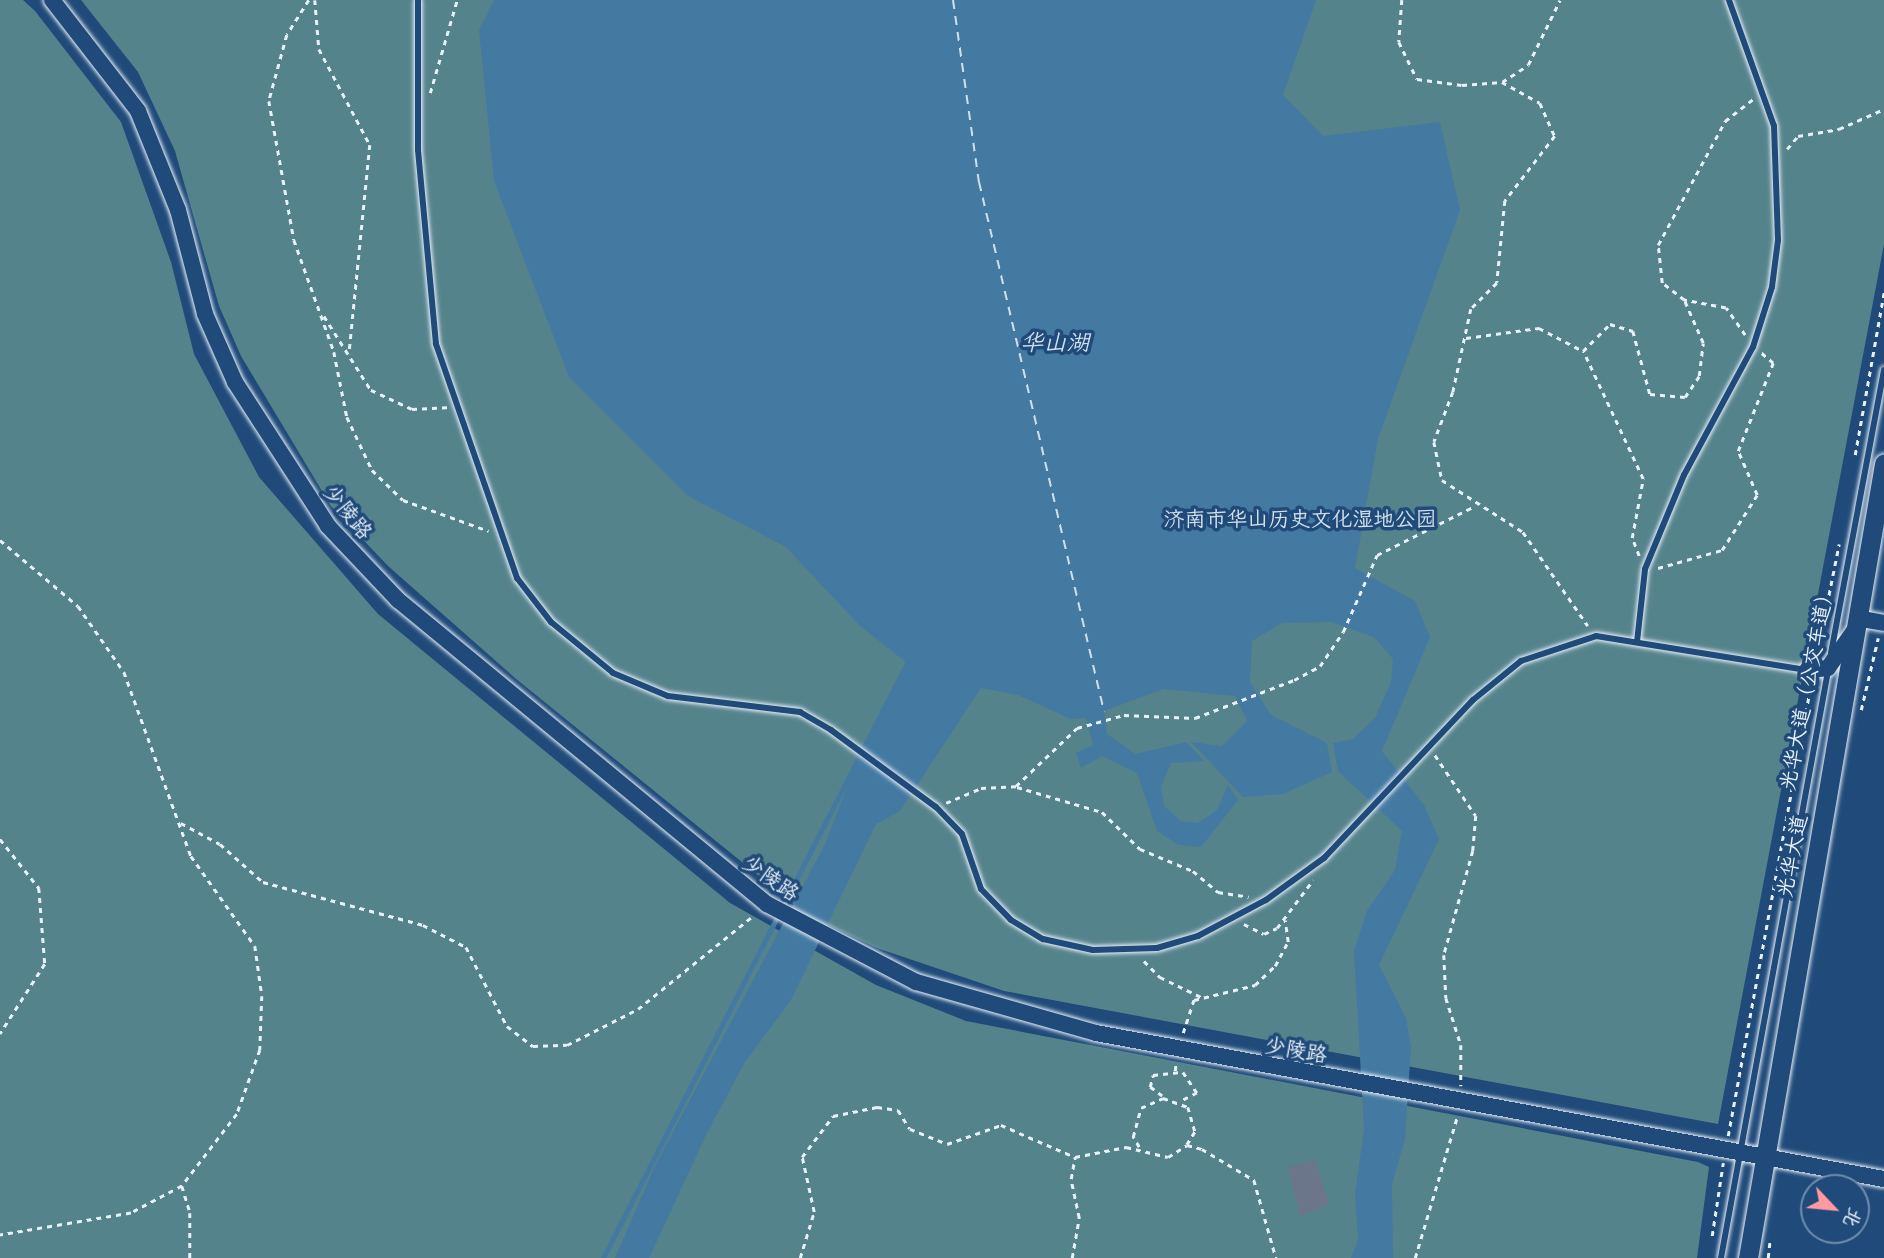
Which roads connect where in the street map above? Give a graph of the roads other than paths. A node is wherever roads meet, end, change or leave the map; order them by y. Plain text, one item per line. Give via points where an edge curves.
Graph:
1 (52, 0) edge
2 (418, 0) edge
3 (1729, 0) edge
4 (1884, 370) edge
5 (1884, 464) edge
6 (1862, 619) junction
7 (1884, 624) edge
8 (1637, 642) junction
9 (1817, 667) junction
10 (1733, 1151) junction
11 (1762, 1156) junction
12 (1884, 1180) edge
13 (1721, 1258) edge
14 (1748, 1258) edge

1 - 10 street, 少陵路 via 138,111 178,210 205,314 235,382 328,526 398,600 767,904 824,938 970,1001 1178,1050
2 - 8 lane via 425,274 436,344 517,578 551,622 612,673 667,696 800,712 831,730 936,807 962,834 981,888 1011,920 1044,939 1093,950 1139,949 1198,936 1266,900 1324,858 1473,700 1521,662 1596,636
3 - 8 lane via 1762,92 1778,160 1772,287 1753,347 1684,475 1645,569
4 - 9 lane, 光华大道（公交车道）
5 - 6 main road, 光华大道
6 - 7 street
6 - 9 street
6 - 11 main road, 光华大道
8 - 9 lane
9 - 10 lane, 光华大道（公交车道）
10 - 11 street, 少陵路
10 - 13 lane, 光华大道（公交车道）
11 - 12 street, 少陵路
11 - 14 main road, 光华大道

